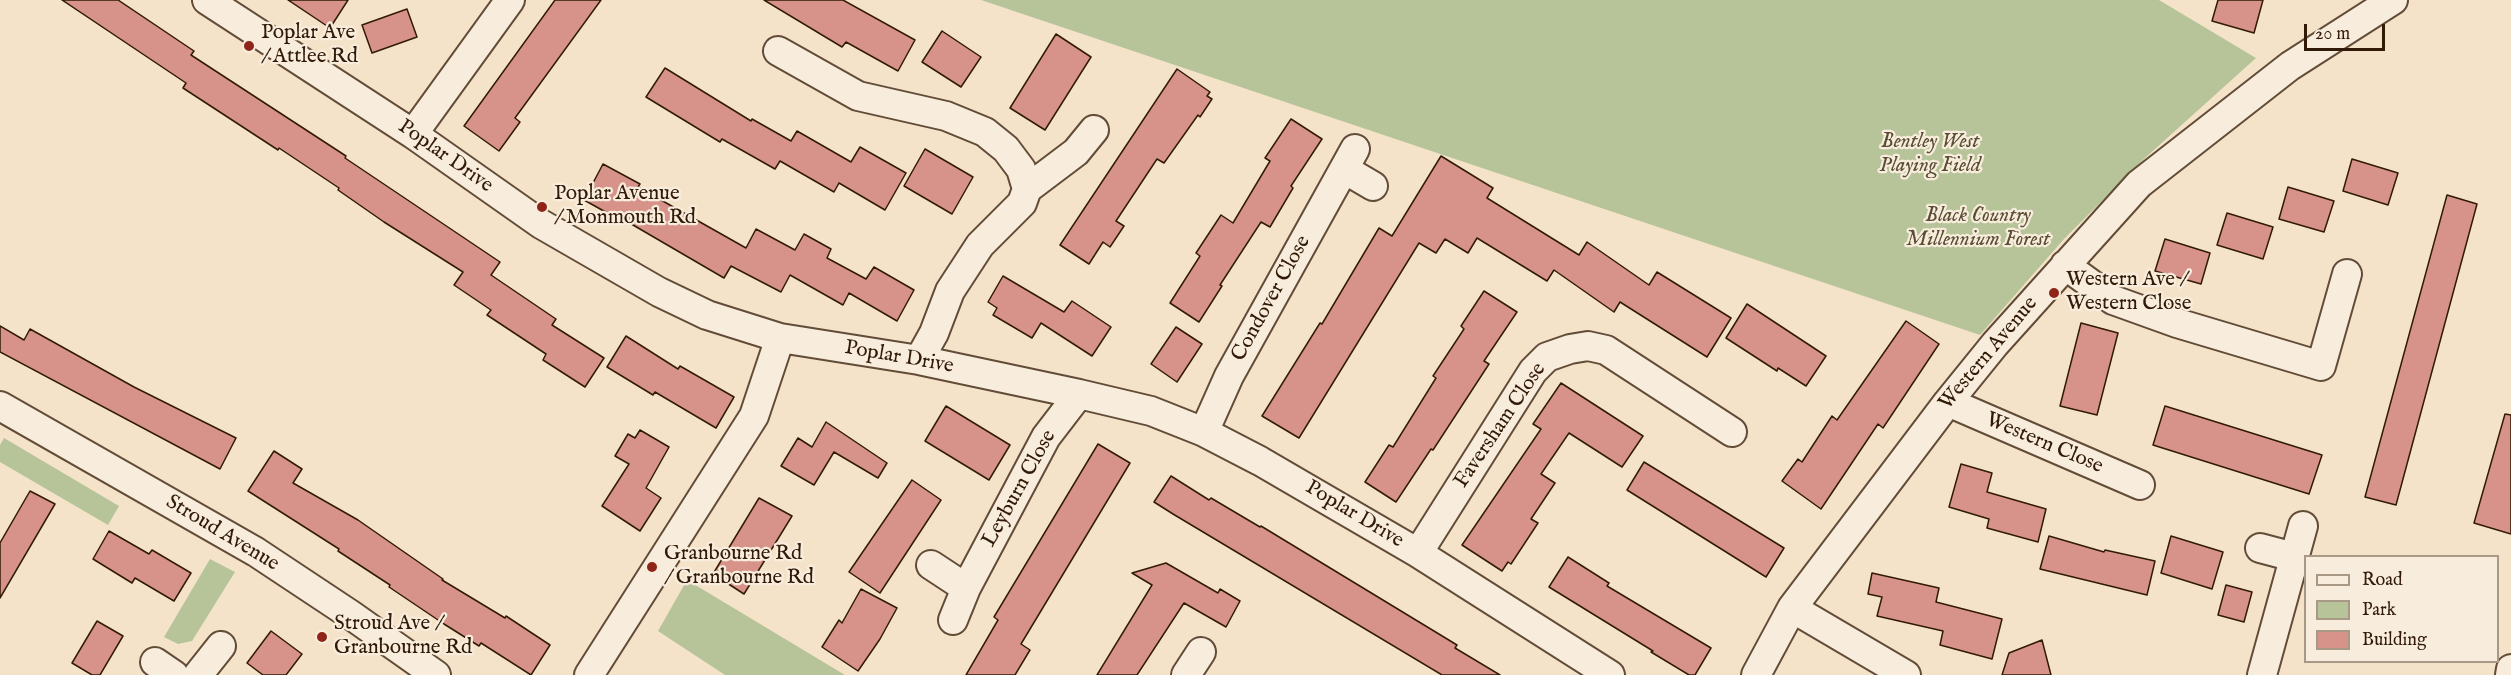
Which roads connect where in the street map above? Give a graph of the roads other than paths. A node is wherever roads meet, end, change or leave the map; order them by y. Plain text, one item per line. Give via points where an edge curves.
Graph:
1 (207, 0) edge
2 (510, 0) edge
3 (2393, 0) edge
4 (778, 51) dead end
5 (1094, 130) dead end
6 (413, 134) junction
7 (1373, 186) dead end
8 (1027, 189) junction
9 (2064, 265) junction
10 (2347, 274) dead end
11 (780, 338) junction
12 (919, 360) junction
13 (1079, 394) junction
14 (1948, 402) junction
15 (0, 406) edge
16 (1204, 432) junction
17 (1732, 432) dead end
18 (2140, 485) dead end
19 (2303, 526) dead end
20 (2260, 548) dead end
21 (1418, 553) junction
22 (2294, 557) junction
23 (931, 565) dead end
24 (966, 588) junction
25 (1792, 608) junction
26 (953, 620) dead end
27 (221, 646) dead end
28 (2511, 669) edge
29 (198, 675) edge
30 (436, 675) edge
31 (589, 675) edge
32 (1610, 675) edge
33 (1756, 675) edge
34 (1906, 675) edge
35 (2262, 675) edge
36 (2510, 675) edge

1 - 6 street, Poplar Drive
2 - 6 street
3 - 9 street, Western Avenue via 2290,66 2139,184
4 - 8 street via 858,96 946,116 985,132 1006,149 1021,169
5 - 8 street via 1076,152
6 - 11 street, Poplar Drive via 541,224 659,292 707,315
7 - 16 street, Condover Close via 1350,159 1229,376
8 - 12 street via 1022,203 980,245 950,291
9 - 10 street via 2113,300 2321,366
9 - 14 street, Western Avenue
11 - 12 street, Poplar Drive
11 - 31 street via 754,416
12 - 13 street, Poplar Drive
13 - 16 street, Poplar Drive via 1151,411
13 - 24 street, Leyburn Close via 1046,437
14 - 18 street, Western Close
14 - 25 street, Western Avenue
15 - 30 street, Stroud Avenue via 256,552
16 - 21 street, Poplar Drive via 1260,460
17 - 21 street, Faversham Close via 1605,350 1588,346 1546,357 1533,371
19 - 22 street
20 - 22 street
21 - 32 street, Poplar Drive
22 - 35 street
23 - 24 street
24 - 26 street, Leyburn Close
25 - 33 street, Western Avenue
25 - 34 street
27 - 29 street
28 - 36 street

